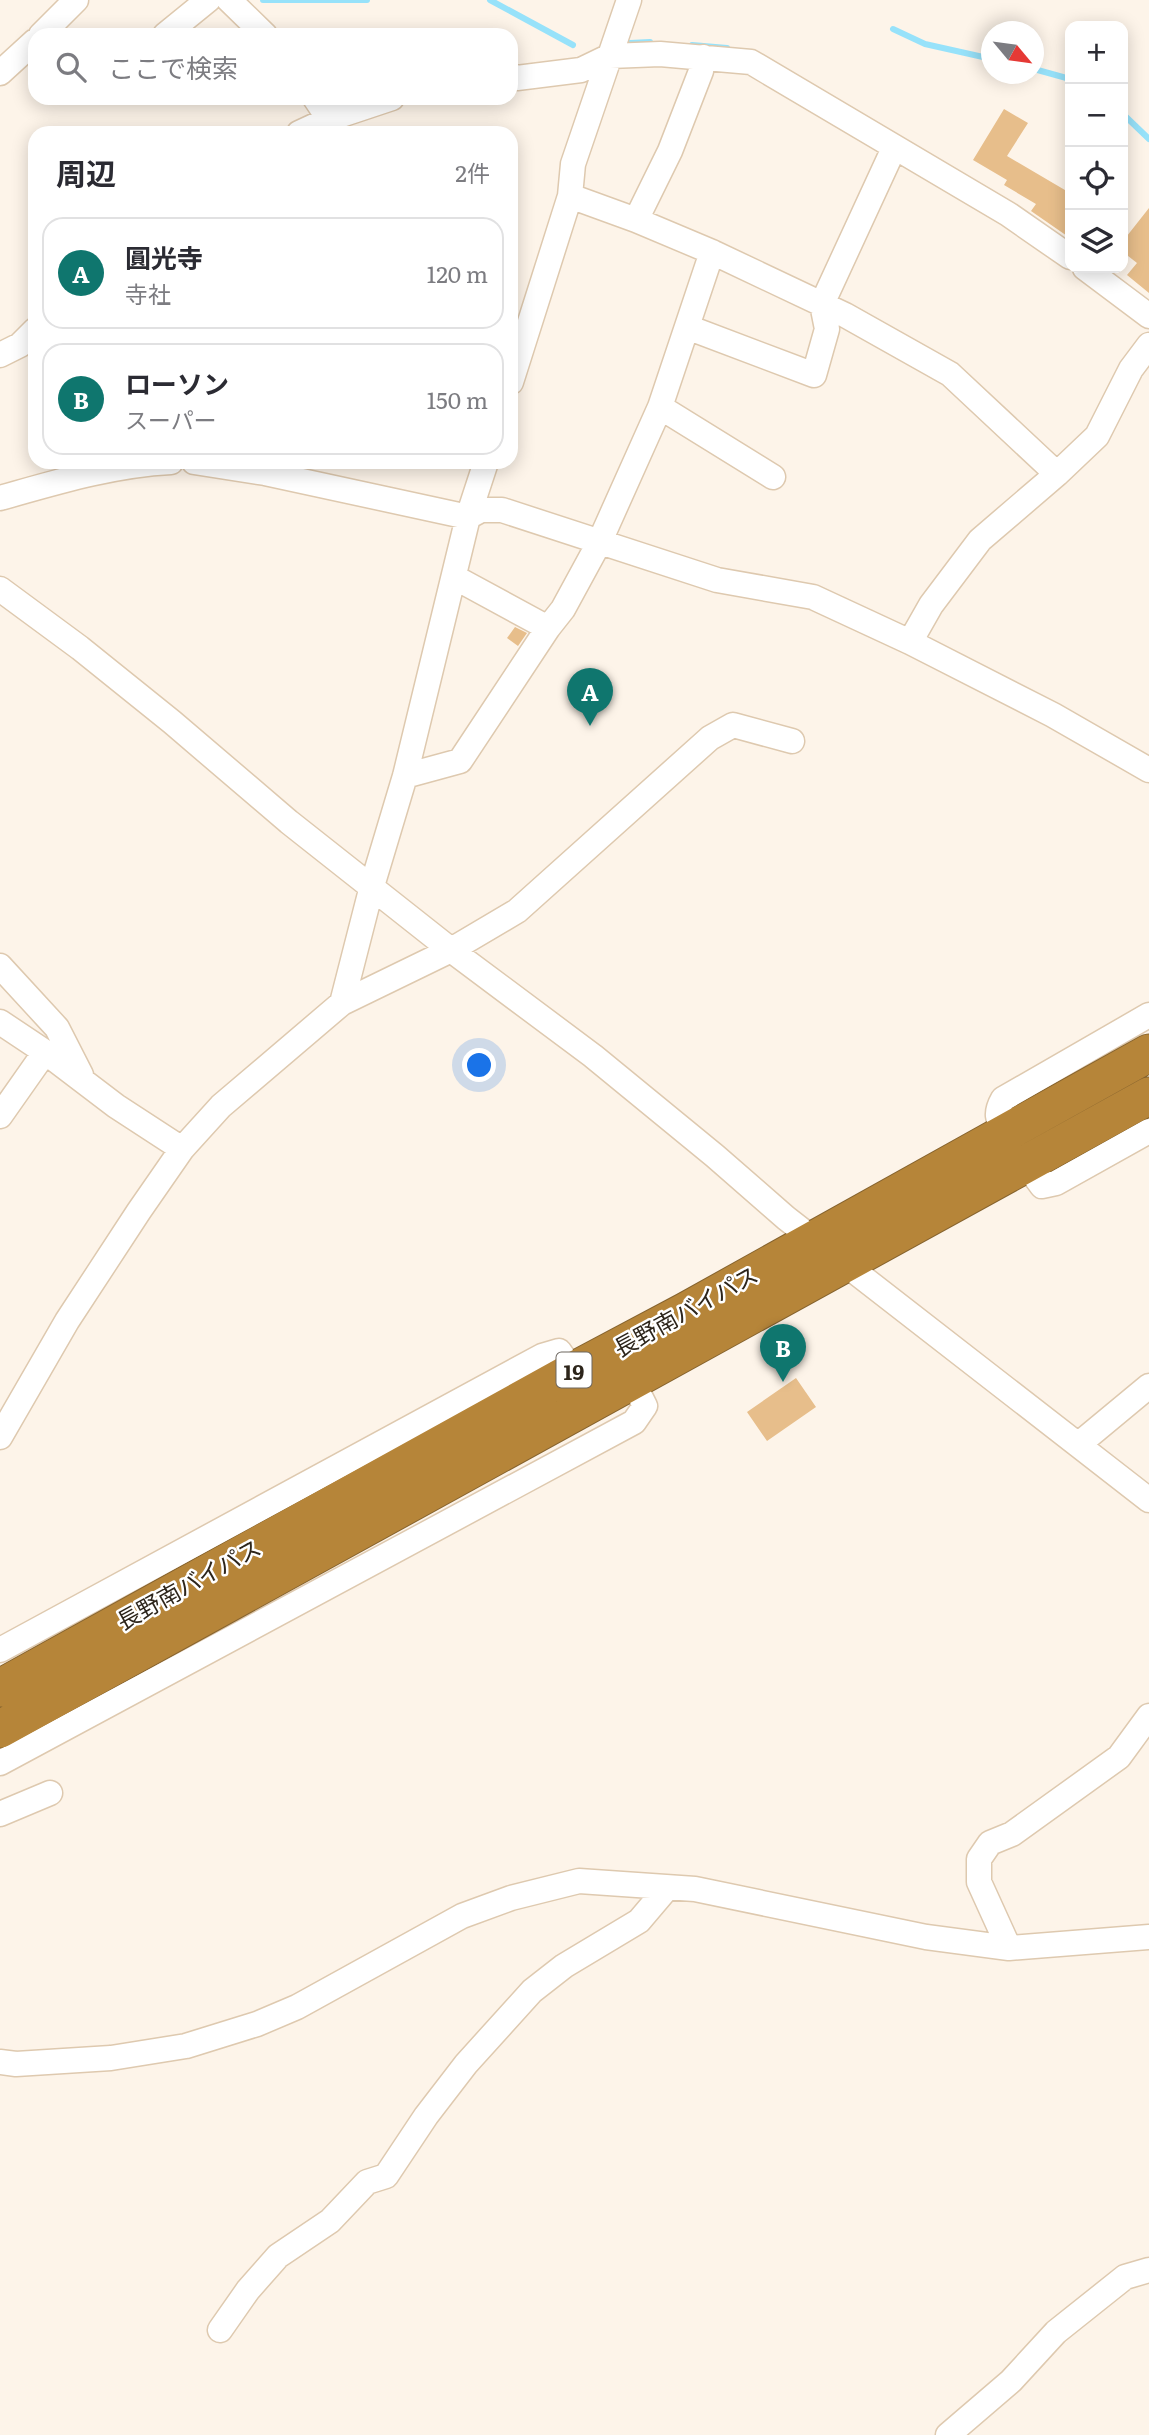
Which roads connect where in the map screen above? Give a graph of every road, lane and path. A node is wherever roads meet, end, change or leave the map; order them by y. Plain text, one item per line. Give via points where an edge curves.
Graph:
1 (76, 0) edge
2 (208, 0) edge
3 (229, 0) edge
4 (629, 0) edge
5 (49, 28) edge
6 (173, 28) edge
7 (258, 28) edge
8 (28, 48) edge
9 (610, 56) junction
10 (703, 57) junction
11 (0, 73) edge
12 (518, 78) edge
13 (319, 105) edge
14 (372, 105) edge
15 (329, 120) junction
16 (315, 126) edge
17 (894, 148) junction
18 (570, 196) junction
19 (636, 220) junction
20 (712, 252) junction
21 (1065, 254) edge
22 (1092, 273) edge
23 (822, 304) junction
24 (1149, 316) edge
25 (687, 327) junction
26 (28, 337) edge
27 (1149, 345) edge
28 (0, 355) edge
29 (518, 360) edge
30 (660, 407) junction
31 (111, 469) edge
32 (235, 469) edge
33 (484, 469) edge
34 (1058, 474) junction
35 (773, 477) dead end
36 (0, 498) edge
37 (468, 517) junction
38 (600, 541) junction
39 (454, 577) junction
40 (0, 589) edge
41 (548, 628) junction
42 (910, 642) junction
43 (792, 741) dead end
44 (1149, 770) edge
45 (405, 776) junction
46 (372, 886) junction
47 (451, 950) junction
48 (0, 966) edge
49 (342, 1003) junction
50 (1149, 1015) edge
51 (0, 1022) edge
52 (45, 1052) junction
53 (1149, 1053) edge
54 (85, 1082) junction
55 (1149, 1096) edge
56 (0, 1116) edge
57 (1149, 1131) edge
58 (1005, 1132) junction
59 (182, 1149) junction
60 (1025, 1163) junction
61 (814, 1238) junction
62 (845, 1262) junction
63 (1149, 1387) edge
64 (0, 1437) edge
65 (1079, 1444) junction
66 (1149, 1500) edge
67 (67, 1631) junction
68 (0, 1650) edge
69 (0, 1688) edge
70 (102, 1691) junction
71 (1149, 1716) edge
72 (0, 1729) edge
73 (0, 1763) edge
74 (50, 1793) dead end
75 (0, 1814) edge
76 (667, 1888) junction
77 (1149, 1937) edge
78 (1009, 1948) junction
79 (0, 2062) edge
80 (1149, 2270) edge
81 (219, 2330) dead end
82 (948, 2435) edge

1 - 5 street
2 - 6 street
3 - 7 street
4 - 9 street
8 - 11 street
9 - 10 street
9 - 12 street via 581,70
9 - 18 street via 573,164
10 - 17 street via 751,62
10 - 19 street via 670,151
13 - 15 street
14 - 15 street
15 - 16 street
17 - 21 street via 1008,214
17 - 23 street
18 - 19 street
18 - 29 street
19 - 20 street
20 - 23 street
20 - 25 street
22 - 24 street
23 - 25 street via 827,329 814,374
23 - 34 street via 950,374
25 - 30 street
26 - 28 street
27 - 34 street via 1131,369 1097,436
30 - 35 street
30 - 38 street
31 - 36 street
32 - 37 street
33 - 37 street
34 - 42 street via 980,540 931,605
37 - 38 street via 481,510 502,510
37 - 39 street
38 - 41 street
38 - 42 street via 717,580 813,597
39 - 41 street
39 - 45 street
40 - 46 street via 90,656
41 - 45 street via 460,761
42 - 44 street
43 - 47 street via 733,725 710,738 517,911
45 - 46 street
46 - 47 street
46 - 49 street
47 - 49 street
47 - 61 street via 593,1056
48 - 54 street via 57,1028
49 - 59 street via 221,1106
50 - 58 street via 1003,1098 996,1118
51 - 52 street
52 - 54 street
52 - 56 street
53 - 58 highway, 長野南バイパス / 19
54 - 59 street
55 - 60 highway, 長野南バイパス / 19
57 - 60 street via 1056,1183 1042,1186
58 - 61 highway, 長野南バイパス / 19
59 - 64 street via 67,1321
60 - 62 highway, 長野南バイパス / 19
61 - 62 street
61 - 67 highway, 長野南バイパス / 19 via 573,1371
62 - 65 street
62 - 70 highway, 長野南バイパス / 19
63 - 65 street
65 - 66 street
67 - 68 street
67 - 69 highway, 長野南バイパス / 19
70 - 72 highway, 長野南バイパス / 19
70 - 73 street
71 - 78 street via 1119,1757 1012,1834 990,1843 979,1859 979,1882
74 - 75 street
76 - 78 street via 695,1889 926,1937
76 - 79 street via 579,1881 511,1898 463,1916 298,2007 186,2046 111,2058
76 - 81 street via 639,1921 531,1991 466,2063 386,2176 367,2182 330,2221 278,2256
77 - 78 street
80 - 82 street via 1125,2277 1056,2332 1011,2381

